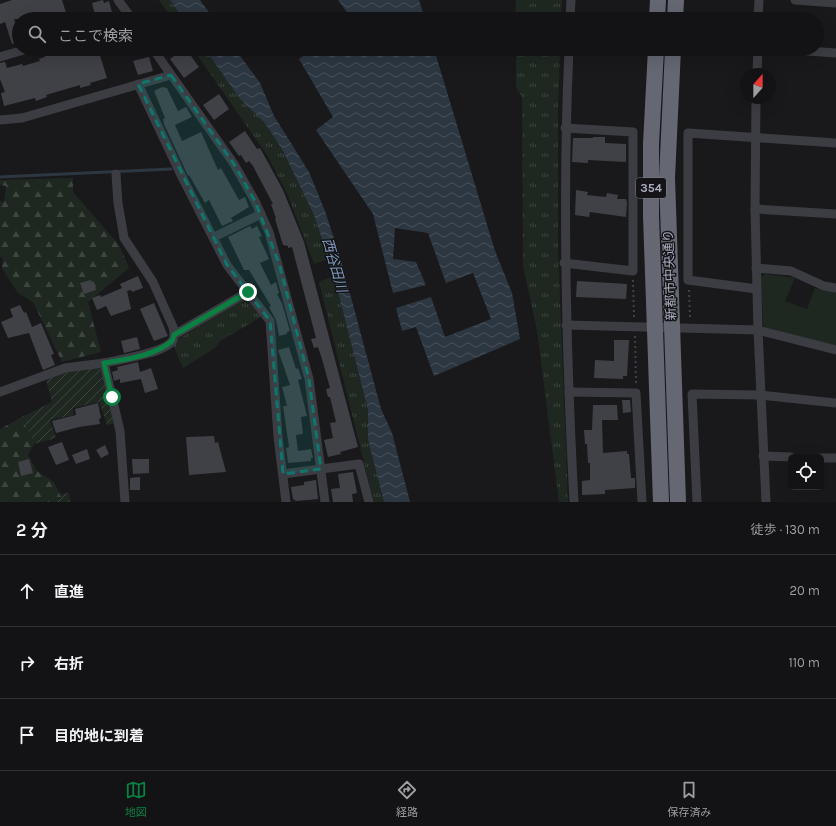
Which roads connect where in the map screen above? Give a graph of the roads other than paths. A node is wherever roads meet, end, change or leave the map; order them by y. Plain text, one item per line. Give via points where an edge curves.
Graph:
1 (118, 0) edge
2 (571, 0) edge
3 (658, 0) edge
4 (676, 0) edge
5 (759, 0) edge
6 (795, 0) edge
7 (836, 3) edge
8 (126, 12) edge
9 (570, 12) edge
10 (657, 12) edge
11 (675, 12) edge
12 (758, 12) edge
13 (824, 52) edge
14 (12, 53) edge
15 (836, 53) edge
16 (158, 56) edge
17 (568, 56) edge
18 (656, 56) edge
19 (673, 56) edge
20 (758, 56) edge
21 (0, 57) edge
22 (757, 68) edge
23 (171, 75) junction
24 (138, 84) junction
25 (756, 104) edge
26 (0, 120) edge
27 (565, 128) junction
28 (755, 138) junction
29 (836, 143) edge
30 (116, 174) dead end
31 (755, 209) junction
32 (261, 214) junction
33 (836, 214) edge
34 (214, 237) junction
35 (564, 263) junction
36 (756, 268) junction
37 (836, 288) edge
38 (757, 289) junction
39 (248, 292) junction
40 (566, 325) junction
41 (670, 326) junction
42 (758, 330) junction
43 (174, 335) junction
44 (836, 350) edge
45 (104, 363) junction
46 (0, 392) edge
47 (569, 392) junction
48 (760, 395) junction
49 (836, 403) edge
50 (763, 456) junction
51 (788, 457) edge
52 (824, 458) edge
53 (836, 458) edge
54 (321, 469) junction
55 (283, 474) junction
56 (125, 502) edge
57 (286, 502) edge
58 (325, 502) edge
59 (369, 502) edge
60 (574, 502) edge
61 (642, 502) edge
62 (661, 502) edge
63 (678, 502) edge
64 (697, 502) edge
65 (766, 502) edge

1 - 8 street
2 - 9 street
3 - 10 highway
4 - 11 highway
5 - 12 street
6 - 7 street
13 - 15 street
14 - 21 street
16 - 23 street
17 - 27 street
18 - 41 highway, 新都市中央通り / 354 via 651,144
19 - 41 highway, 新都市中央通り / 354 via 667,178
20 - 22 street
23 - 24 street
23 - 32 street via 234,164
24 - 26 street via 22,118
24 - 34 street
25 - 28 street
27 - 35 street
27 - 35 street via 633,132 633,271
28 - 29 street
28 - 31 street
28 - 38 street via 688,133 688,280
30 - 43 street via 124,238 152,282 173,327
31 - 33 street
31 - 36 street
32 - 34 street
32 - 54 street via 279,263 309,379
34 - 39 street via 228,265
35 - 40 street
36 - 37 street via 791,271 824,286
36 - 38 street
38 - 42 street
39 - 43 street
39 - 55 street via 270,321
40 - 41 street
40 - 47 street
41 - 42 street
41 - 62 highway, 新都市中央通り / 354
41 - 63 highway, 新都市中央通り / 354
42 - 44 street
42 - 48 street
43 - 45 street via 169,343 148,353
45 - 46 street via 65,368
45 - 56 street via 120,430
47 - 60 street
47 - 61 street via 636,393
48 - 49 street
48 - 50 street
48 - 64 street via 692,394
50 - 51 street
50 - 65 street
52 - 53 street
54 - 55 street
54 - 58 street
54 - 59 street via 359,464
55 - 57 street

